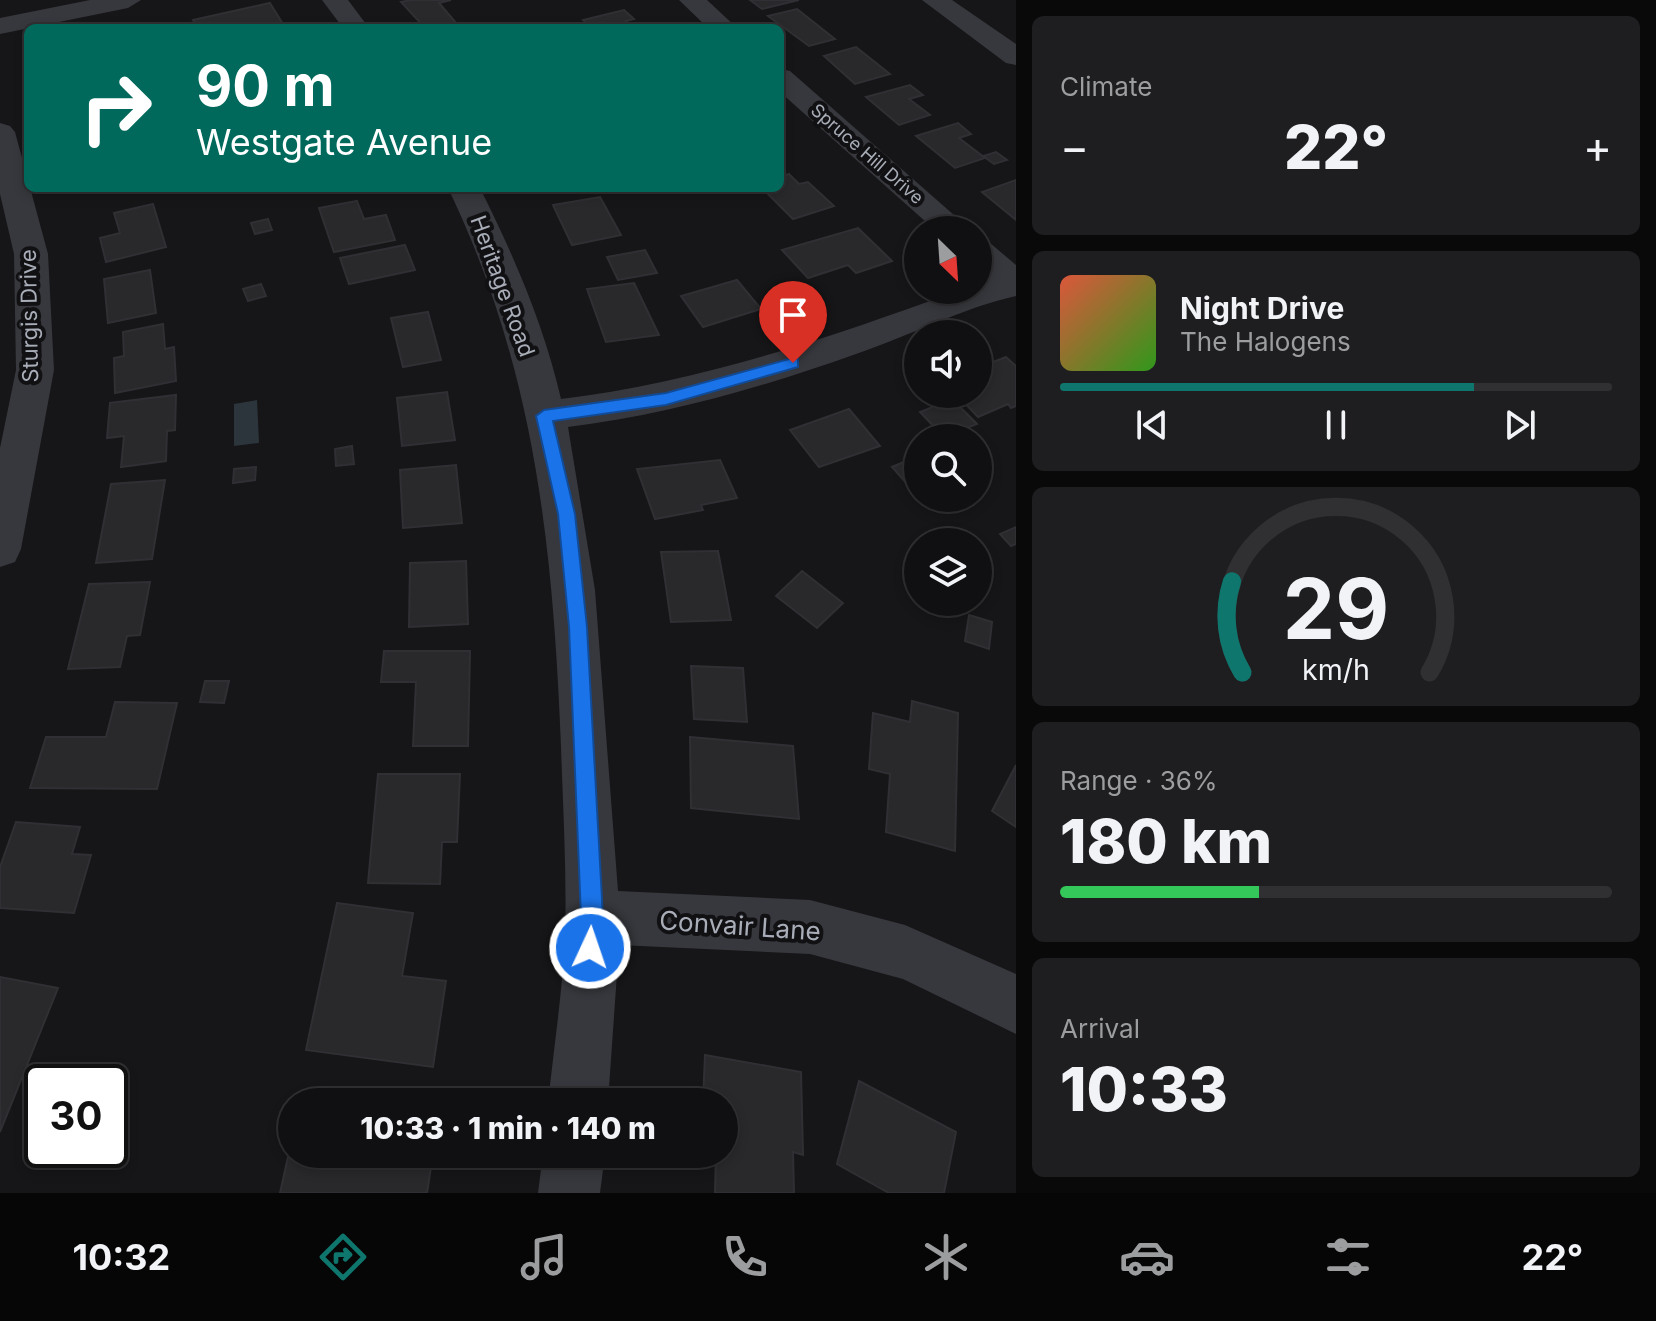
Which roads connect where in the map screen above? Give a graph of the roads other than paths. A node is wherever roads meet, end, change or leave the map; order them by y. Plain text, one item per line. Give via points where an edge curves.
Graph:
1 (128, 0) edge
2 (335, 0) edge
3 (692, 0) edge
4 (935, 0) edge
5 (353, 24) edge
6 (719, 24) edge
7 (0, 26) edge
8 (1016, 57) edge
9 (784, 80) edge
10 (0, 132) edge
11 (466, 192) edge
12 (939, 216) edge
13 (992, 263) edge
14 (1016, 283) edge
15 (544, 416) junction
16 (0, 549) edge
17 (592, 917) junction
18 (1016, 1006) edge
19 (579, 1088) edge
20 (572, 1168) edge
21 (569, 1193) edge

1 - 7 street
2 - 5 street
3 - 6 street
4 - 8 street
9 - 12 street, Spruce Hill Drive
10 - 16 street, Sturgis Drive via 31,254 35,370
11 - 15 street, Heritage Road via 525,335
13 - 14 street
14 - 15 street via 722,385 600,411
15 - 17 street, Heritage Road via 566,514 578,627
17 - 18 street, Convair Lane via 810,927 905,952
17 - 19 street, Heritage Road
20 - 21 street

